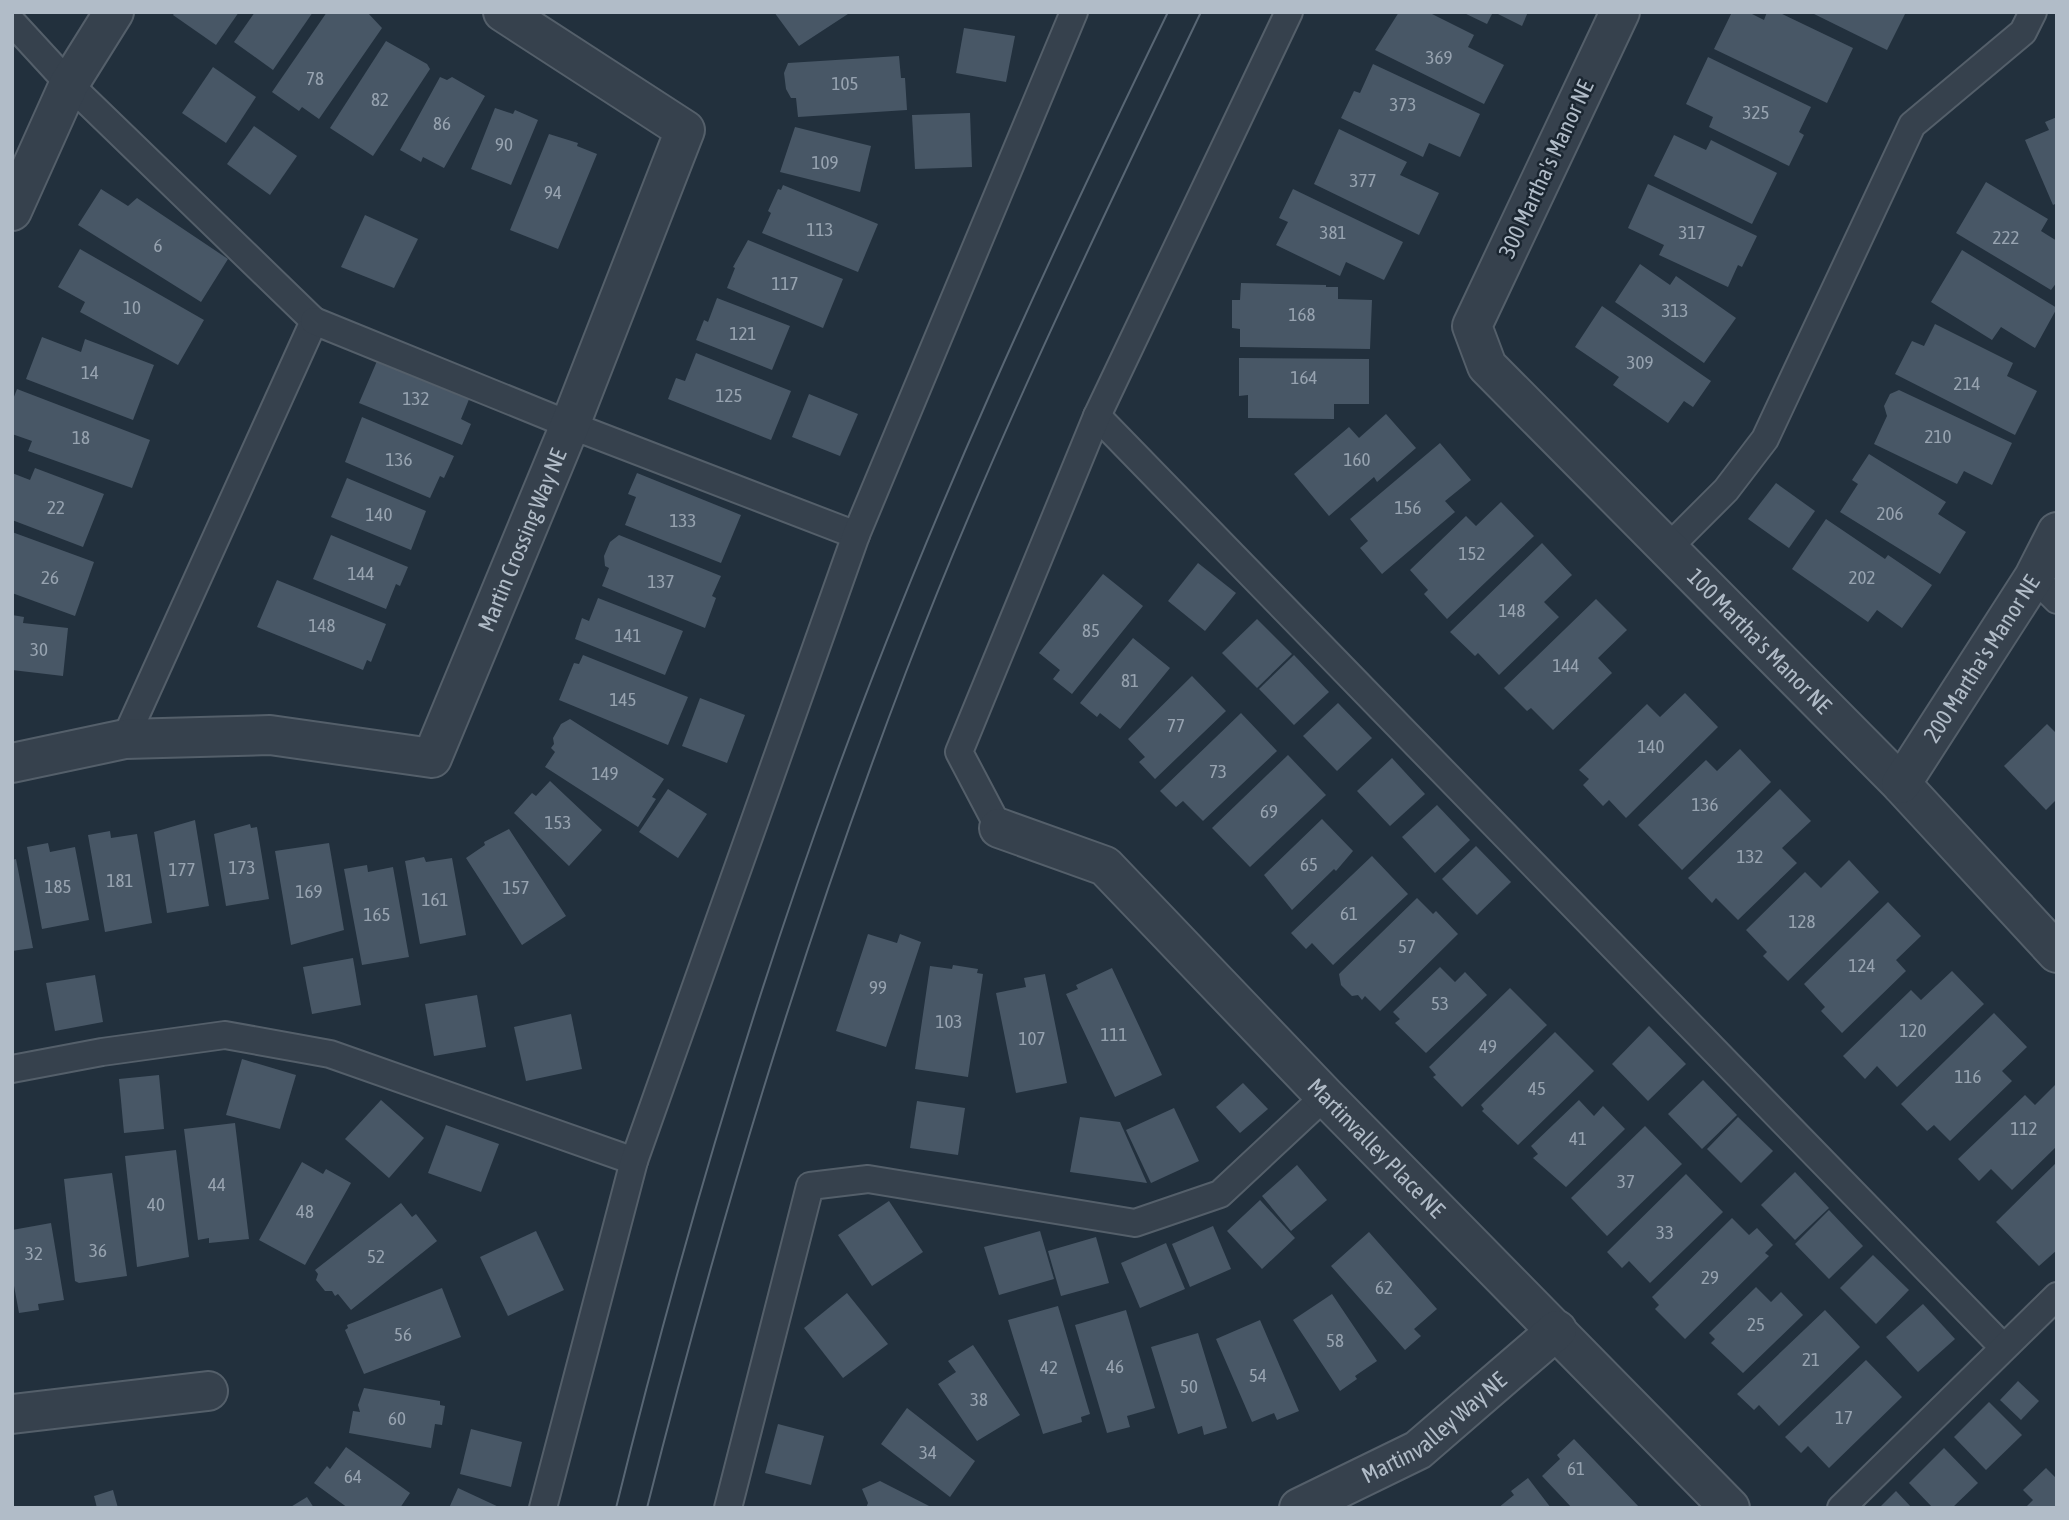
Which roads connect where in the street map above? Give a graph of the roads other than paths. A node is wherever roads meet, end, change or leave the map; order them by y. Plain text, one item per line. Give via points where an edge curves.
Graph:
1 (114, 12) edge
2 (503, 12) edge
3 (1074, 12) edge
4 (1289, 12) edge
5 (1620, 12) edge
6 (2033, 12) edge
7 (12, 22) edge
8 (69, 84) junction
9 (12, 211) edge
10 (314, 321) junction
11 (1472, 326) joint
12 (1097, 416) junction
13 (570, 425) junction
14 (2057, 532) edge
15 (856, 535) junction
16 (1668, 548) junction
17 (2045, 589) edge
18 (125, 739) junction
19 (12, 763) edge
20 (1901, 784) junction
21 (999, 828) joint
22 (2057, 953) edge
23 (12, 1069) edge
24 (1325, 1096) junction
25 (634, 1161) junction
26 (2057, 1296) edge
27 (1557, 1330) junction
28 (2003, 1348) junction
29 (208, 1391) dead end
30 (12, 1414) edge
31 (543, 1508) edge
32 (728, 1508) edge
33 (1299, 1508) edge
34 (1730, 1508) edge
35 (1841, 1508) edge

1 - 8 street
2 - 13 street, Martin Crossing Way NE via 685,130
3 - 15 lane
4 - 12 lane
5 - 11 street, 300 Martha's Manor NE
6 - 16 lane via 2023,32 1912,125 1765,439 1726,490
7 - 8 lane
8 - 9 street
8 - 10 lane
10 - 13 lane
10 - 18 lane
11 - 16 street, 100 Martha's Manor NE via 1487,366
12 - 21 lane via 959,752
12 - 28 lane
13 - 15 lane
13 - 18 street, Martin Crossing Way NE via 432,758 270,735
14 - 17 street, 200 Martha's Manor NE
15 - 25 lane
16 - 20 street, 100 Martha's Manor NE
17 - 20 street, 200 Martha's Manor NE
18 - 19 street, Martin Crossing Way NE
20 - 22 street, 100 Martha's Manor NE
21 - 24 street, Martinvalley Place NE via 1105,866
23 - 25 lane via 225,1035 330,1054
24 - 27 street, Martinvalley Place NE
24 - 32 lane via 1220,1194 1135,1223 868,1179 810,1186
25 - 31 lane
26 - 28 lane
27 - 33 street, Martinvalley Way NE via 1418,1450
27 - 34 street, Martinvalley Place NE
28 - 35 lane
29 - 30 street

